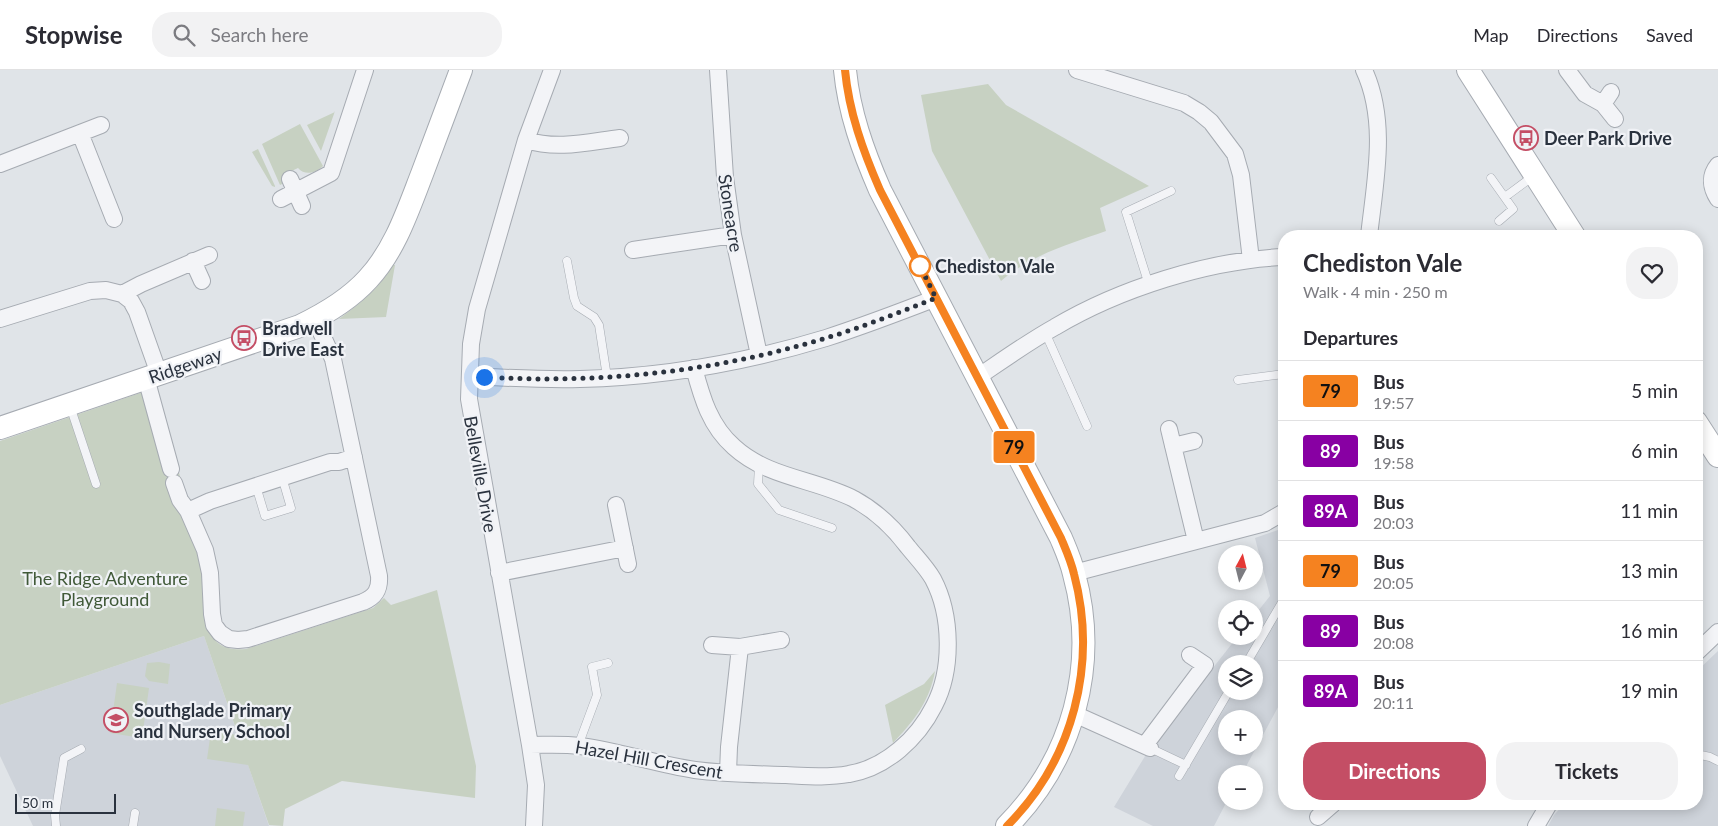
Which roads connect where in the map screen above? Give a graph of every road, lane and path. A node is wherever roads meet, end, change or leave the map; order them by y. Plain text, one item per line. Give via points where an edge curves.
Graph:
1 (366, 70) edge
2 (461, 70) edge
3 (552, 70) edge
4 (718, 70) edge
5 (845, 70) edge
6 (1077, 70) edge
7 (1364, 70) edge
8 (1468, 70) edge
9 (1567, 70) edge
10 (1615, 119) dead end
11 (101, 125) dead end
12 (80, 133) junction
13 (620, 138) dead end
14 (526, 140) junction
15 (0, 164) edge
16 (1718, 165) edge
17 (1534, 175) junction
18 (1491, 178) dead end
19 (1171, 191) dead end
20 (1505, 197) junction
21 (281, 199) dead end
22 (1718, 199) edge
23 (114, 219) dead end
24 (1499, 221) dead end
25 (1370, 230) edge
26 (1570, 230) edge
27 (733, 235) junction
28 (633, 250) dead end
29 (209, 255) dead end
30 (1278, 258) edge
31 (1251, 260) junction
32 (567, 261) dead end
33 (194, 262) junction
34 (202, 281) dead end
35 (1149, 285) junction
36 (122, 294) junction
37 (936, 298) junction
38 (0, 319) edge
39 (315, 319) junction
40 (1045, 332) junction
41 (759, 355) junction
42 (694, 368) junction
43 (1278, 375) edge
44 (152, 376) junction
45 (470, 376) junction
46 (607, 377) junction
47 (978, 377) junction
48 (1238, 380) dead end
49 (70, 404) junction
50 (1087, 426) dead end
51 (0, 428) edge
52 (1169, 429) dead end
53 (1703, 433) edge
54 (1194, 441) dead end
55 (1173, 446) junction
56 (1718, 456) edge
57 (354, 457) junction
58 (759, 465) junction
59 (282, 477) junction
60 (96, 484) dead end
61 (256, 486) junction
62 (616, 505) dead end
63 (188, 511) junction
64 (1278, 515) edge
65 (832, 528) dead end
66 (1196, 541) junction
67 (499, 573) junction
68 (1074, 573) junction
69 (1278, 609) edge
70 (1718, 632) edge
71 (782, 640) dead end
72 (712, 645) dead end
73 (740, 646) junction
74 (1703, 646) edge
75 (1251, 655) edge
76 (1190, 656) dead end
77 (608, 663) dead end
78 (1225, 700) edge
79 (1073, 715) junction
80 (530, 746) junction
81 (578, 746) junction
82 (1148, 747) junction
83 (81, 749) dead end
84 (1703, 756) edge
85 (1718, 761) edge
86 (1186, 765) junction
87 (728, 773) junction
88 (1179, 776) dead end
89 (1327, 810) edge
90 (1545, 810) edge
91 (135, 813) dead end
92 (1318, 818) dead end
93 (1012, 825) edge
94 (56, 826) edge
95 (133, 826) edge
96 (534, 826) edge
97 (1536, 826) edge

1 - 21 street via 361,106 331,173
2 - 39 street, Ridgeway via 406,214 385,257 347,299
3 - 14 street, Belleville Drive
4 - 27 street, Stoneacre via 725,177
5 - 37 street via 859,137 869,164
6 - 31 street via 1184,103 1211,122 1229,145 1239,165
7 - 25 street via 1376,109 1378,139
8 - 17 street
9 - 10 street via 1585,94 1607,98
11 - 12 street
12 - 15 street
12 - 23 street
13 - 14 street via 603,148 541,145
14 - 45 street, Belleville Drive via 477,309
16 - 22 street via 1711,185
17 - 20 lane
17 - 26 street
18 - 20 lane
19 - 35 lane via 1126,212
20 - 24 lane via 1513,209
27 - 28 street
27 - 41 street, Stoneacre
29 - 33 street
30 - 31 street
31 - 35 street
32 - 46 lane via 577,306 594,317 599,326
33 - 34 street
33 - 36 street
35 - 40 street via 1098,305
36 - 38 street via 90,291
36 - 44 street via 137,312
37 - 41 street via 825,338
37 - 47 street
39 - 44 street, Ridgeway
39 - 57 street via 331,354
40 - 47 street
40 - 50 lane
41 - 42 street
42 - 46 street
42 - 58 street, Hazel Hill Crescent via 703,402 716,427 735,448
43 - 48 lane
44 - 49 street, Ridgeway
44 - 63 street via 173,476 180,500
45 - 46 street via 560,380
45 - 67 street, Belleville Drive via 471,419
47 - 68 street via 1061,538
49 - 51 street, Ridgeway
49 - 60 lane
52 - 55 street
53 - 56 street
54 - 55 street
55 - 66 street
57 - 59 street
57 - 63 street via 380,583 374,596 363,602 248,639 224,636 213,621 210,568
58 - 65 lane via 758,484 779,510
58 - 87 street, Hazel Hill Crescent via 852,498 890,525 932,577 938,591 946,627 947,662 942,686 930,714 908,742 874,766 830,776
59 - 61 street
59 - 61 lane via 291,508 265,516
61 - 63 street
62 - 67 street via 626,556
64 - 66 street via 1265,523
66 - 68 street
67 - 80 street, Belleville Drive
68 - 79 street via 1081,604 1084,649
69 - 75 lane
70 - 74 street
71 - 73 street
72 - 73 street
73 - 87 street
76 - 82 street via 1205,665
77 - 81 lane via 592,667 597,695
78 - 86 lane
79 - 82 street
79 - 93 street via 1046,778
80 - 81 street, Hazel Hill Crescent
80 - 96 street, Belleville Drive via 536,785
81 - 87 street, Hazel Hill Crescent via 695,770
82 - 86 lane
83 - 94 lane via 64,758
84 - 85 lane
86 - 88 lane
89 - 92 street
90 - 97 street
91 - 95 lane

